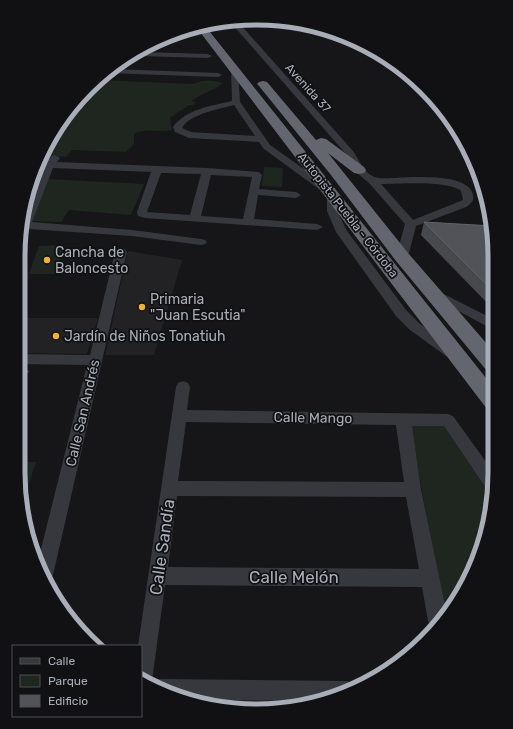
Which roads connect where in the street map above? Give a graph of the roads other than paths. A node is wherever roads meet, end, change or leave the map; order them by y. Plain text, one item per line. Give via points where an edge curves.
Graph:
1 (237, 26) edge
2 (217, 28) edge
3 (204, 31) edge
4 (208, 56) dead end
5 (141, 62) edge
6 (124, 67) edge
7 (234, 69) junction
8 (218, 75) dead end
9 (236, 102) junction
10 (292, 119) junction
11 (262, 138) junction
12 (47, 161) edge
13 (157, 169) junction
14 (359, 170) junction
15 (207, 172) junction
16 (374, 181) junction
17 (36, 187) edge
18 (252, 192) junction
19 (332, 194) junction
20 (296, 195) dead end
21 (195, 218) junction
22 (248, 222) junction
23 (411, 224) junction
24 (317, 227) dead end
25 (27, 229) edge
26 (200, 242) dead end
27 (121, 252) dead end
28 (402, 257) junction
29 (432, 292) junction
30 (488, 322) edge
31 (488, 359) edge
32 (26, 360) edge
33 (95, 360) junction
34 (183, 387) dead end
35 (488, 395) edge
36 (179, 416) junction
37 (403, 419) junction
38 (488, 477) edge
39 (170, 488) junction
40 (413, 490) junction
41 (46, 567) edge
42 (157, 576) junction
43 (430, 578) junction
44 (437, 617) edge
45 (144, 674) edge
46 (175, 689) edge
47 (334, 691) edge

1 - 14 street, Avenida 37 via 350,153
2 - 10 highway, Autopista Puebla - Córdoba
3 - 7 highway, Autopista Puebla - Córdoba
4 - 5 street
5 - 6 street
5 - 8 street
7 - 9 street
7 - 19 highway, Autopista Puebla - Córdoba
9 - 11 street
9 - 11 street via 190,117 181,122 178,130 189,135
10 - 14 highway
10 - 28 highway, Autopista Puebla - Córdoba
11 - 19 street via 271,151
12 - 13 street
12 - 17 street
13 - 15 street
13 - 21 street via 142,214
14 - 16 street
15 - 18 street via 255,174 257,175
15 - 21 street
16 - 23 street
16 - 23 street via 443,182 462,187 467,192 468,201
18 - 20 street
18 - 22 street
19 - 35 highway, Autopista Puebla - Córdoba
21 - 22 street
22 - 24 street
23 - 28 street
25 - 26 street via 132,233
27 - 33 street, Calle San Andrés
28 - 29 highway, Autopista Puebla - Córdoba
29 - 30 street
29 - 31 highway, Autopista Puebla - Córdoba
32 - 33 street
33 - 41 street, Calle San Andrés
34 - 36 street, Calle Sandía
36 - 37 street, Calle Mango
36 - 39 street, Calle Sandía
37 - 38 street, Calle Mango via 448,420
37 - 40 street
39 - 40 street
39 - 42 street, Calle Sandía
40 - 43 street
42 - 43 street, Calle Melón
42 - 45 street, Calle Sandía
43 - 44 street
46 - 47 street

